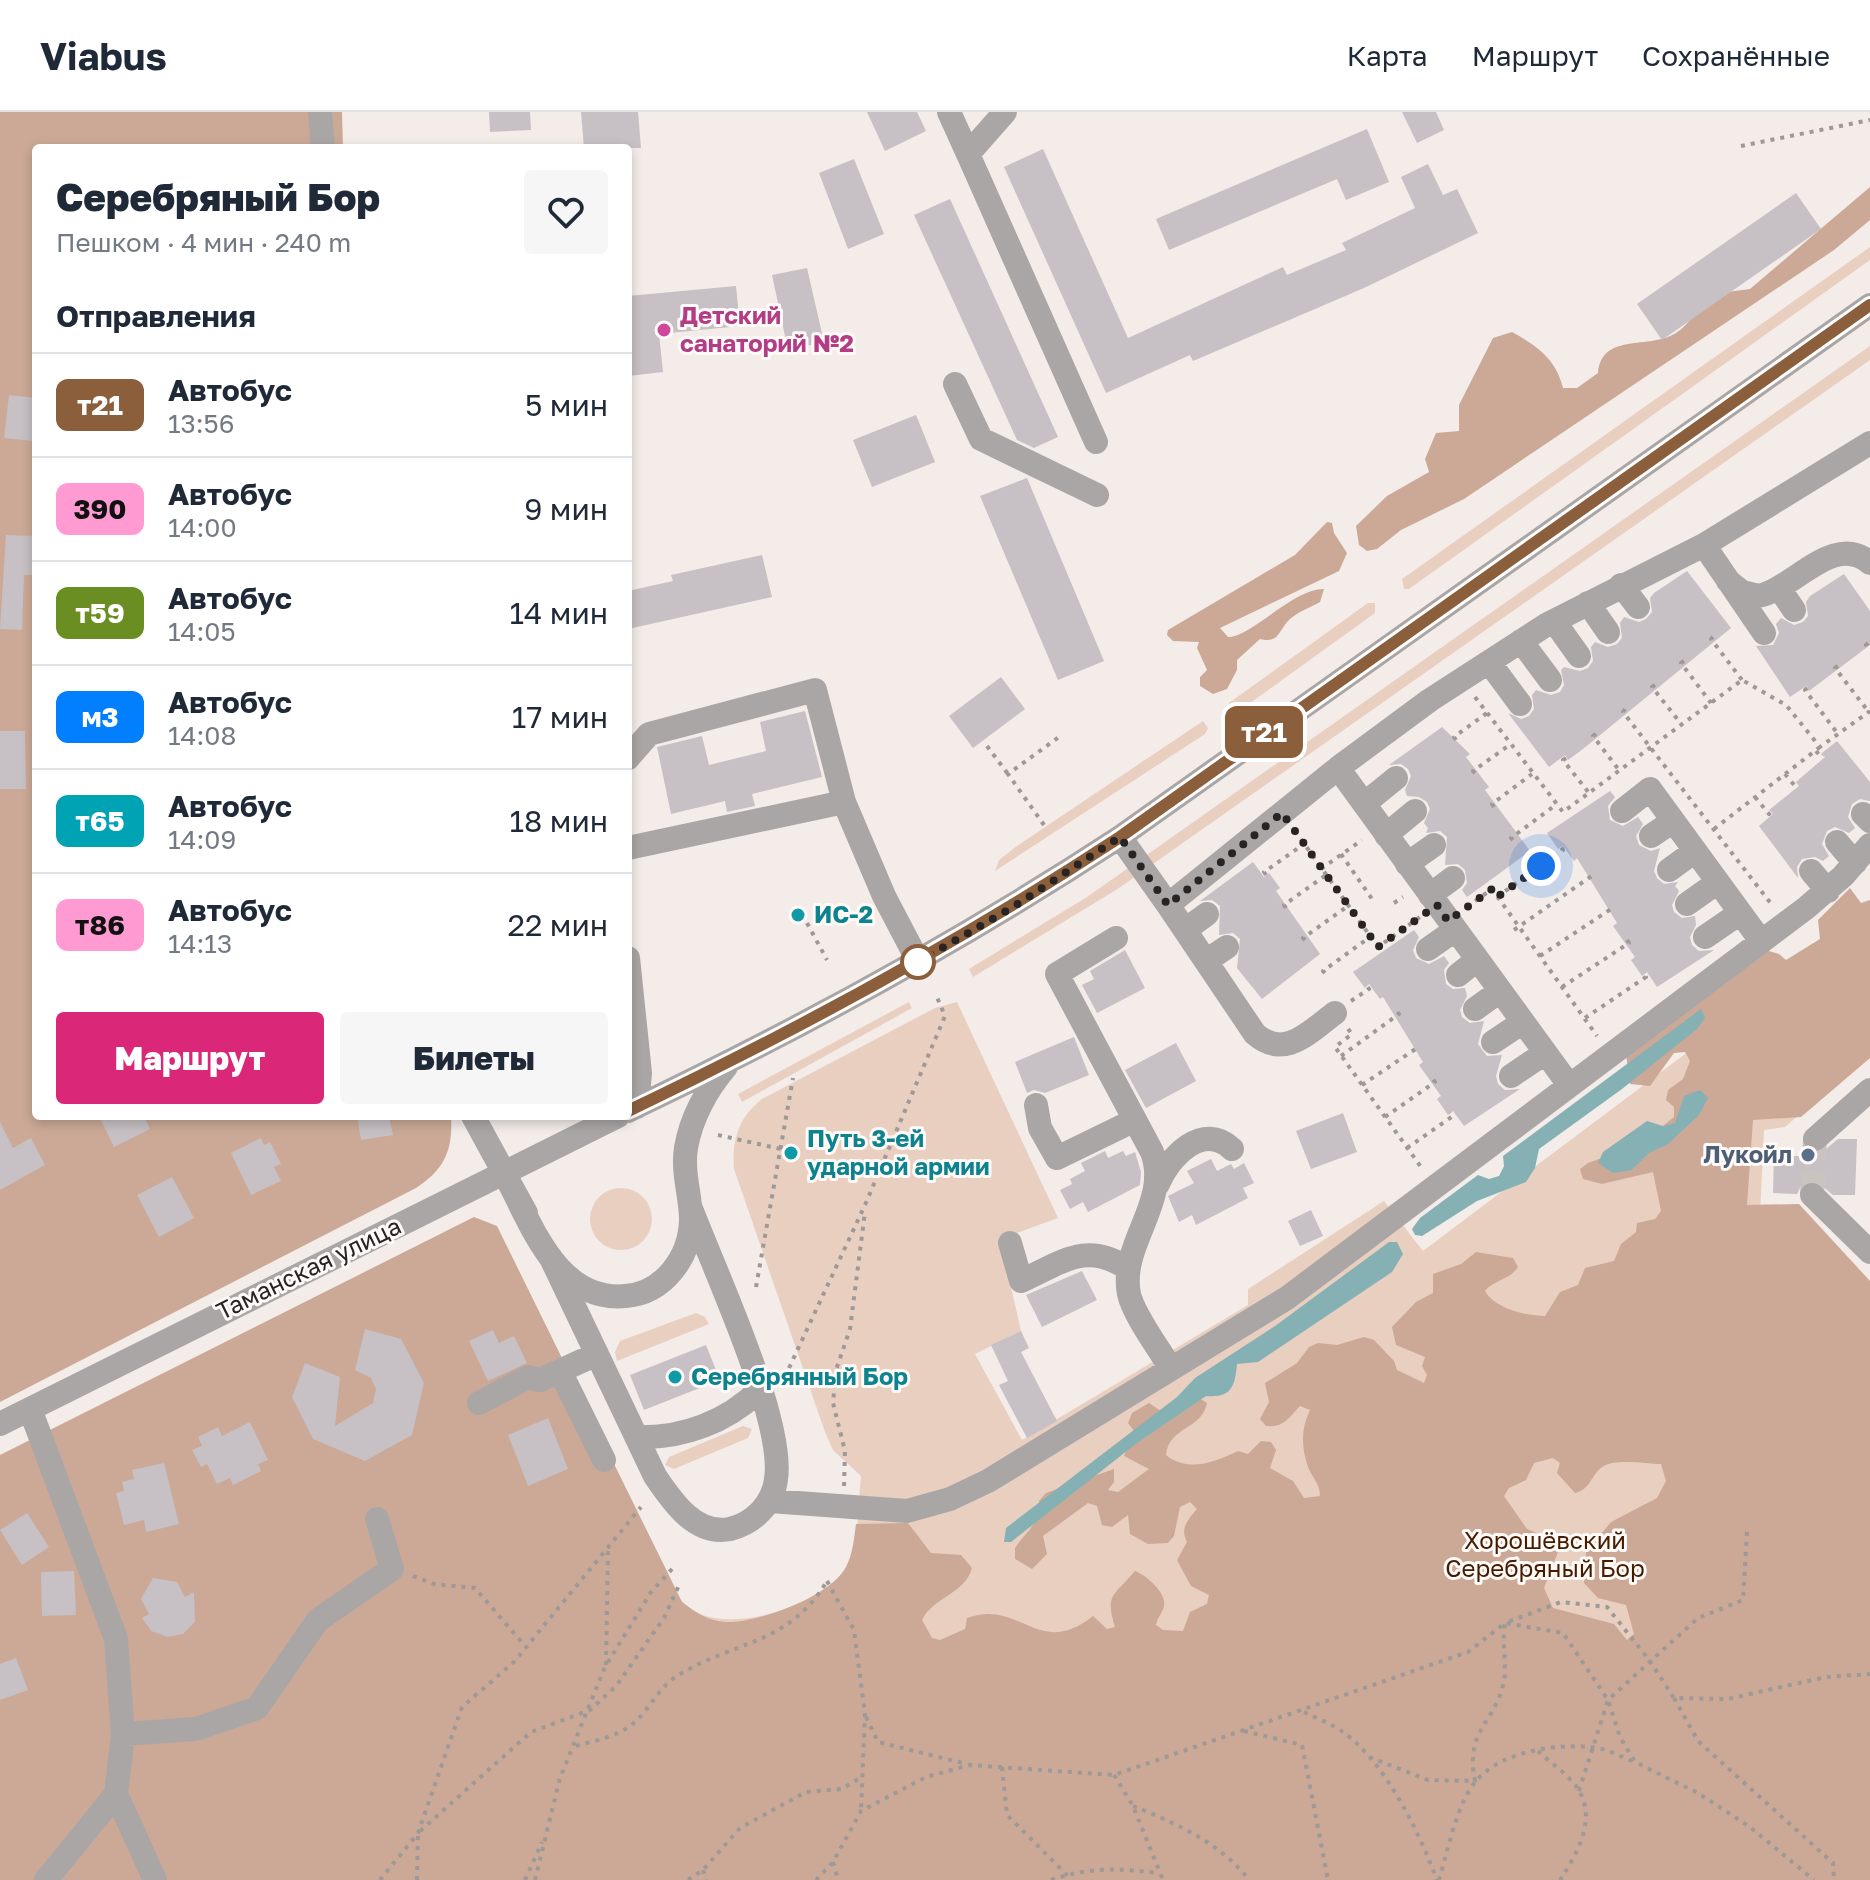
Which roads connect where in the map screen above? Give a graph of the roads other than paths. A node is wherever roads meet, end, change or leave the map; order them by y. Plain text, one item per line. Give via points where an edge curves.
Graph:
1 (320, 112) edge
2 (949, 112) edge
3 (1005, 112) edge
4 (323, 144) edge
5 (968, 154) junction
6 (1865, 310) edge
7 (955, 384) dead end
8 (1096, 442) dead end
9 (1870, 443) edge
10 (1097, 495) dead end
11 (1704, 545) junction
12 (1870, 563) edge
13 (1728, 581) junction
14 (1621, 585) junction
15 (1779, 588) junction
16 (1588, 603) junction
17 (1638, 607) dead end
18 (1794, 610) dead end
19 (1554, 621) junction
20 (1608, 632) dead end
21 (1764, 633) dead end
22 (1521, 641) junction
23 (1579, 656) dead end
24 (1489, 662) junction
25 (1550, 680) dead end
26 (1520, 704) dead end
27 (632, 753) edge
28 (1338, 768) junction
29 (1396, 778) dead end
30 (844, 802) junction
31 (1364, 804) junction
32 (1415, 811) dead end
33 (1622, 811) dead end
34 (1673, 821) junction
35 (1651, 836) dead end
36 (1120, 837) junction
37 (1375, 837) junction
38 (1837, 842) dead end
39 (1434, 845) dead end
40 (632, 847) edge
41 (1695, 851) junction
42 (1862, 854) edge
43 (1407, 864) junction
44 (1669, 870) dead end
45 (1811, 871) dead end
46 (1453, 878) dead end
47 (1718, 882) junction
48 (1828, 891) junction
49 (1687, 904) dead end
50 (1168, 905) junction
51 (1435, 909) junction
52 (1740, 913) junction
53 (1207, 914) dead end
54 (1185, 930) junction
55 (1705, 937) dead end
56 (1116, 938) dead end
57 (1761, 941) junction
58 (1227, 947) dead end
59 (1428, 949) dead end
60 (1477, 960) junction
61 (918, 961) junction
62 (1206, 961) junction
63 (1458, 975) dead end
64 (1500, 991) junction
65 (1475, 1009) dead end
66 (1335, 1013) road end
67 (1523, 1022) junction
68 (632, 1035) edge
69 (1493, 1042) dead end
70 (1545, 1053) junction
71 (730, 1062) junction
72 (634, 1073) edge
73 (1511, 1076) dead end
74 (1569, 1085) junction
75 (1870, 1090) edge
76 (1036, 1105) dead end
77 (632, 1109) edge
78 (475, 1120) edge
79 (485, 1120) edge
80 (608, 1120) edge
81 (1135, 1120) junction
82 (1815, 1139) dead end
83 (487, 1141) junction
84 (1232, 1149) dead end
85 (503, 1171) junction
86 (1157, 1187) junction
87 (1812, 1195) dead end
88 (690, 1206) junction
89 (526, 1213) dead end
90 (1010, 1243) dead end
91 (1870, 1252) edge
92 (551, 1258) junction
93 (1128, 1269) junction
94 (597, 1354) junction
95 (1171, 1369) junction
96 (560, 1371) junction
97 (760, 1389) junction
98 (479, 1403) dead end
99 (30, 1409) junction
100 (0, 1424) edge
101 (636, 1437) junction
102 (604, 1460) dead end
103 (770, 1501) junction
104 (377, 1519) dead end
105 (123, 1734) junction
106 (116, 1794) junction
107 (46, 1880) edge
108 (155, 1880) edge

1 - 4 street
2 - 5 street
3 - 5 street
5 - 8 street
6 - 36 street, Таманская улица
7 - 10 street via 981,439
9 - 11 street
11 - 13 street
11 - 14 street via 1662,575
12 - 15 street via 1843,552 1818,578
13 - 15 street via 1751,596
13 - 21 street
14 - 16 street
14 - 17 street
15 - 18 street
16 - 19 street
16 - 20 street
19 - 22 street
19 - 23 street
22 - 24 street
22 - 25 street
24 - 26 street
24 - 28 street
27 - 30 street via 649,734 815,690
28 - 31 street
28 - 50 street
29 - 31 street
30 - 40 street
30 - 61 street
31 - 37 street
32 - 37 street
33 - 34 street via 1650,789
34 - 35 street
34 - 41 street
36 - 50 street
36 - 61 street, Таманская улица
37 - 43 street
38 - 42 street
39 - 43 street
41 - 44 street
41 - 47 street
42 - 48 street
43 - 51 street
45 - 48 street
46 - 51 street
47 - 49 street
47 - 52 street
48 - 57 street
50 - 54 street
51 - 59 street
51 - 60 street
52 - 55 street
52 - 57 street
53 - 54 street
54 - 62 street
56 - 81 street via 1057,974
57 - 74 street
58 - 62 street
60 - 63 street
60 - 64 street
61 - 71 street, Таманская улица
62 - 66 street via 1237,986 1258,1019 1264,1042 1285,1047
64 - 65 street
64 - 67 street
67 - 69 street
67 - 70 street
68 - 72 street
70 - 73 street
70 - 74 street
71 - 72 street via 681,1074
71 - 77 street, Таманская улица
71 - 88 street via 708,1092 690,1132 685,1167
74 - 95 street via 1287,1298
75 - 82 street
76 - 81 street via 1040,1128 1057,1158
78 - 83 street
79 - 83 street
80 - 85 street, Таманская улица
81 - 86 street via 1155,1160
83 - 85 street
84 - 86 street via 1212,1140 1184,1148 1171,1159
85 - 89 street
85 - 92 street
85 - 99 street, Таманская улица
86 - 93 street
87 - 91 street
88 - 92 street via 690,1234 679,1261 670,1275 645,1293 591,1293 565,1278
88 - 97 street
90 - 93 street via 1021,1281 1089,1253 1105,1255
92 - 94 street
93 - 95 street via 1129,1296
94 - 96 street
94 - 101 street
95 - 103 street via 950,1499 907,1511
96 - 98 street via 540,1380 528,1377
96 - 102 street
97 - 101 street via 746,1404 703,1426
97 - 103 street via 777,1456
99 - 100 street, Таманская улица
99 - 105 street via 116,1639
101 - 103 street via 671,1500 704,1527 739,1527
104 - 105 street via 392,1569 318,1620 257,1708 196,1729
105 - 106 street
106 - 107 street
106 - 108 street

